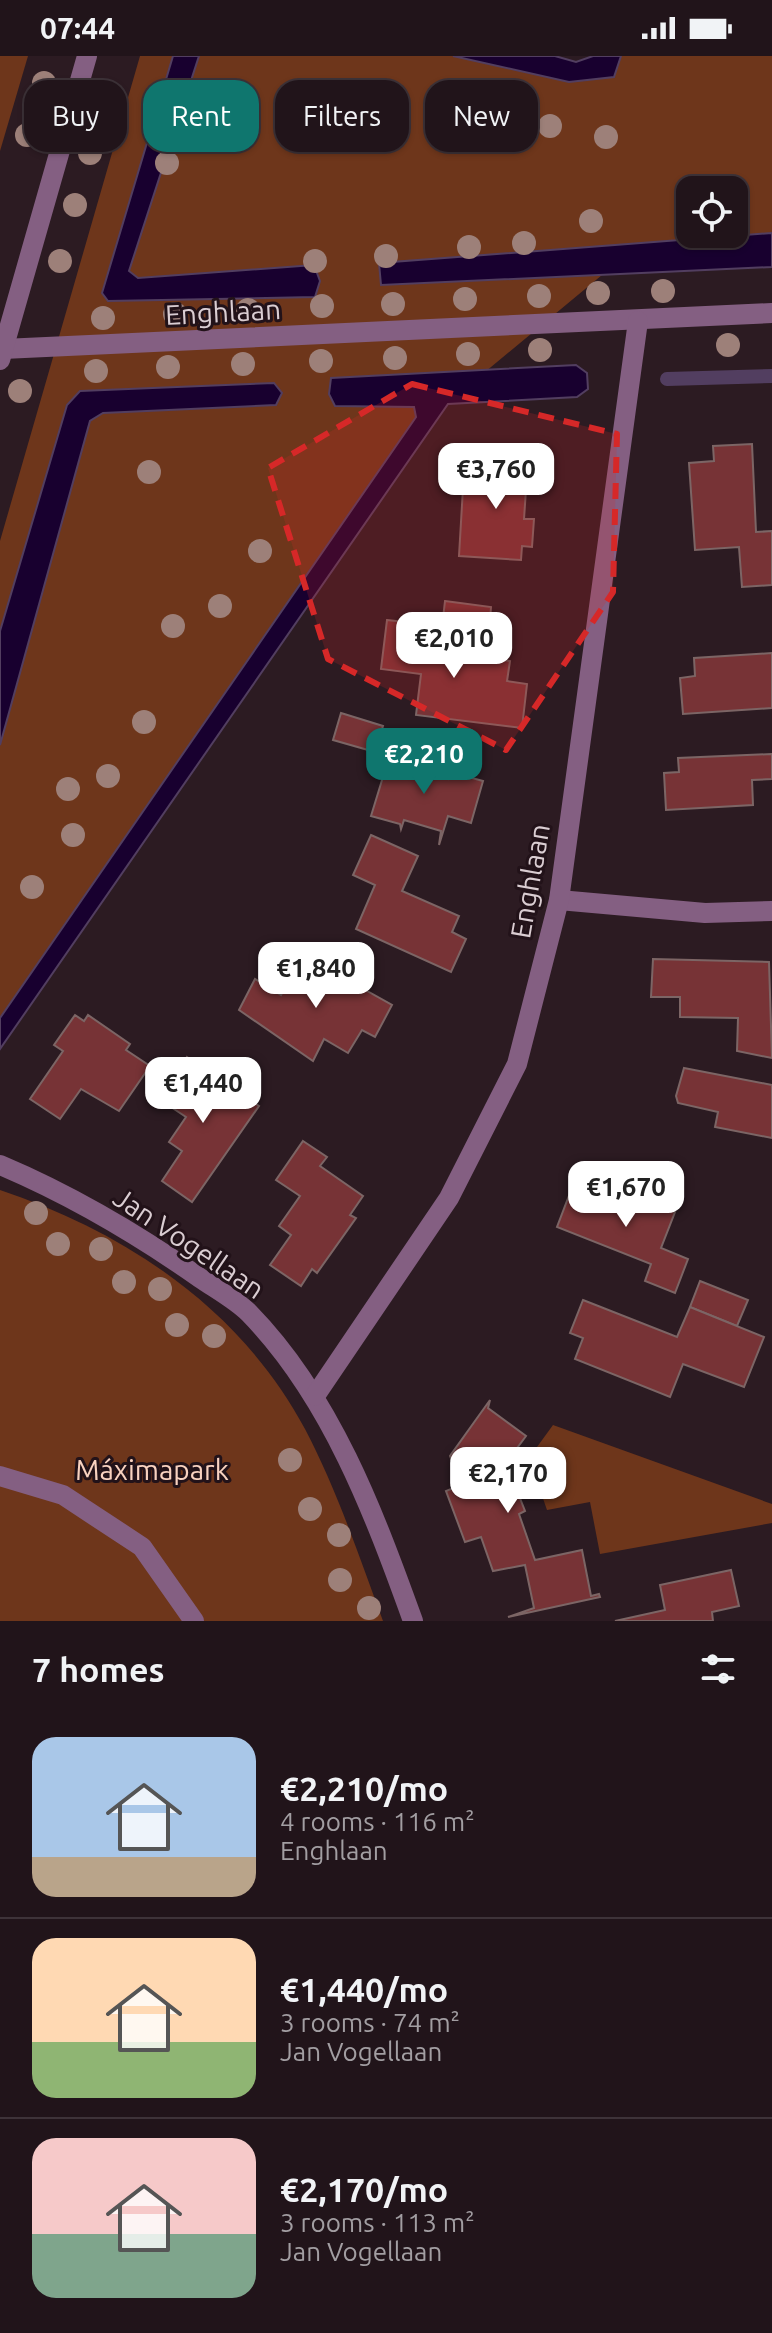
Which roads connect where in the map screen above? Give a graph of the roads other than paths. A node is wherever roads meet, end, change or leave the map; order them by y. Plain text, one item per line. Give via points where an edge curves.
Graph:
1 (87, 56) edge
2 (772, 313) edge
3 (638, 321) junction
4 (2, 355) edge
5 (559, 900) junction
6 (772, 911) edge
7 (0, 1165) edge
8 (315, 1396) junction
9 (0, 1476) edge
10 (194, 1621) edge
11 (413, 1621) edge

1 - 4 street, Enghlaan
2 - 3 street, Enghlaan
3 - 4 street, Enghlaan
3 - 5 street, Enghlaan
5 - 6 street via 705,913
5 - 8 street, Enghlaan via 517,1064 449,1198
7 - 8 street, Jan Vogellaan via 45,1184 155,1247 248,1312
8 - 11 street, Jan Vogellaan via 348,1460
9 - 10 street via 63,1495 142,1547

